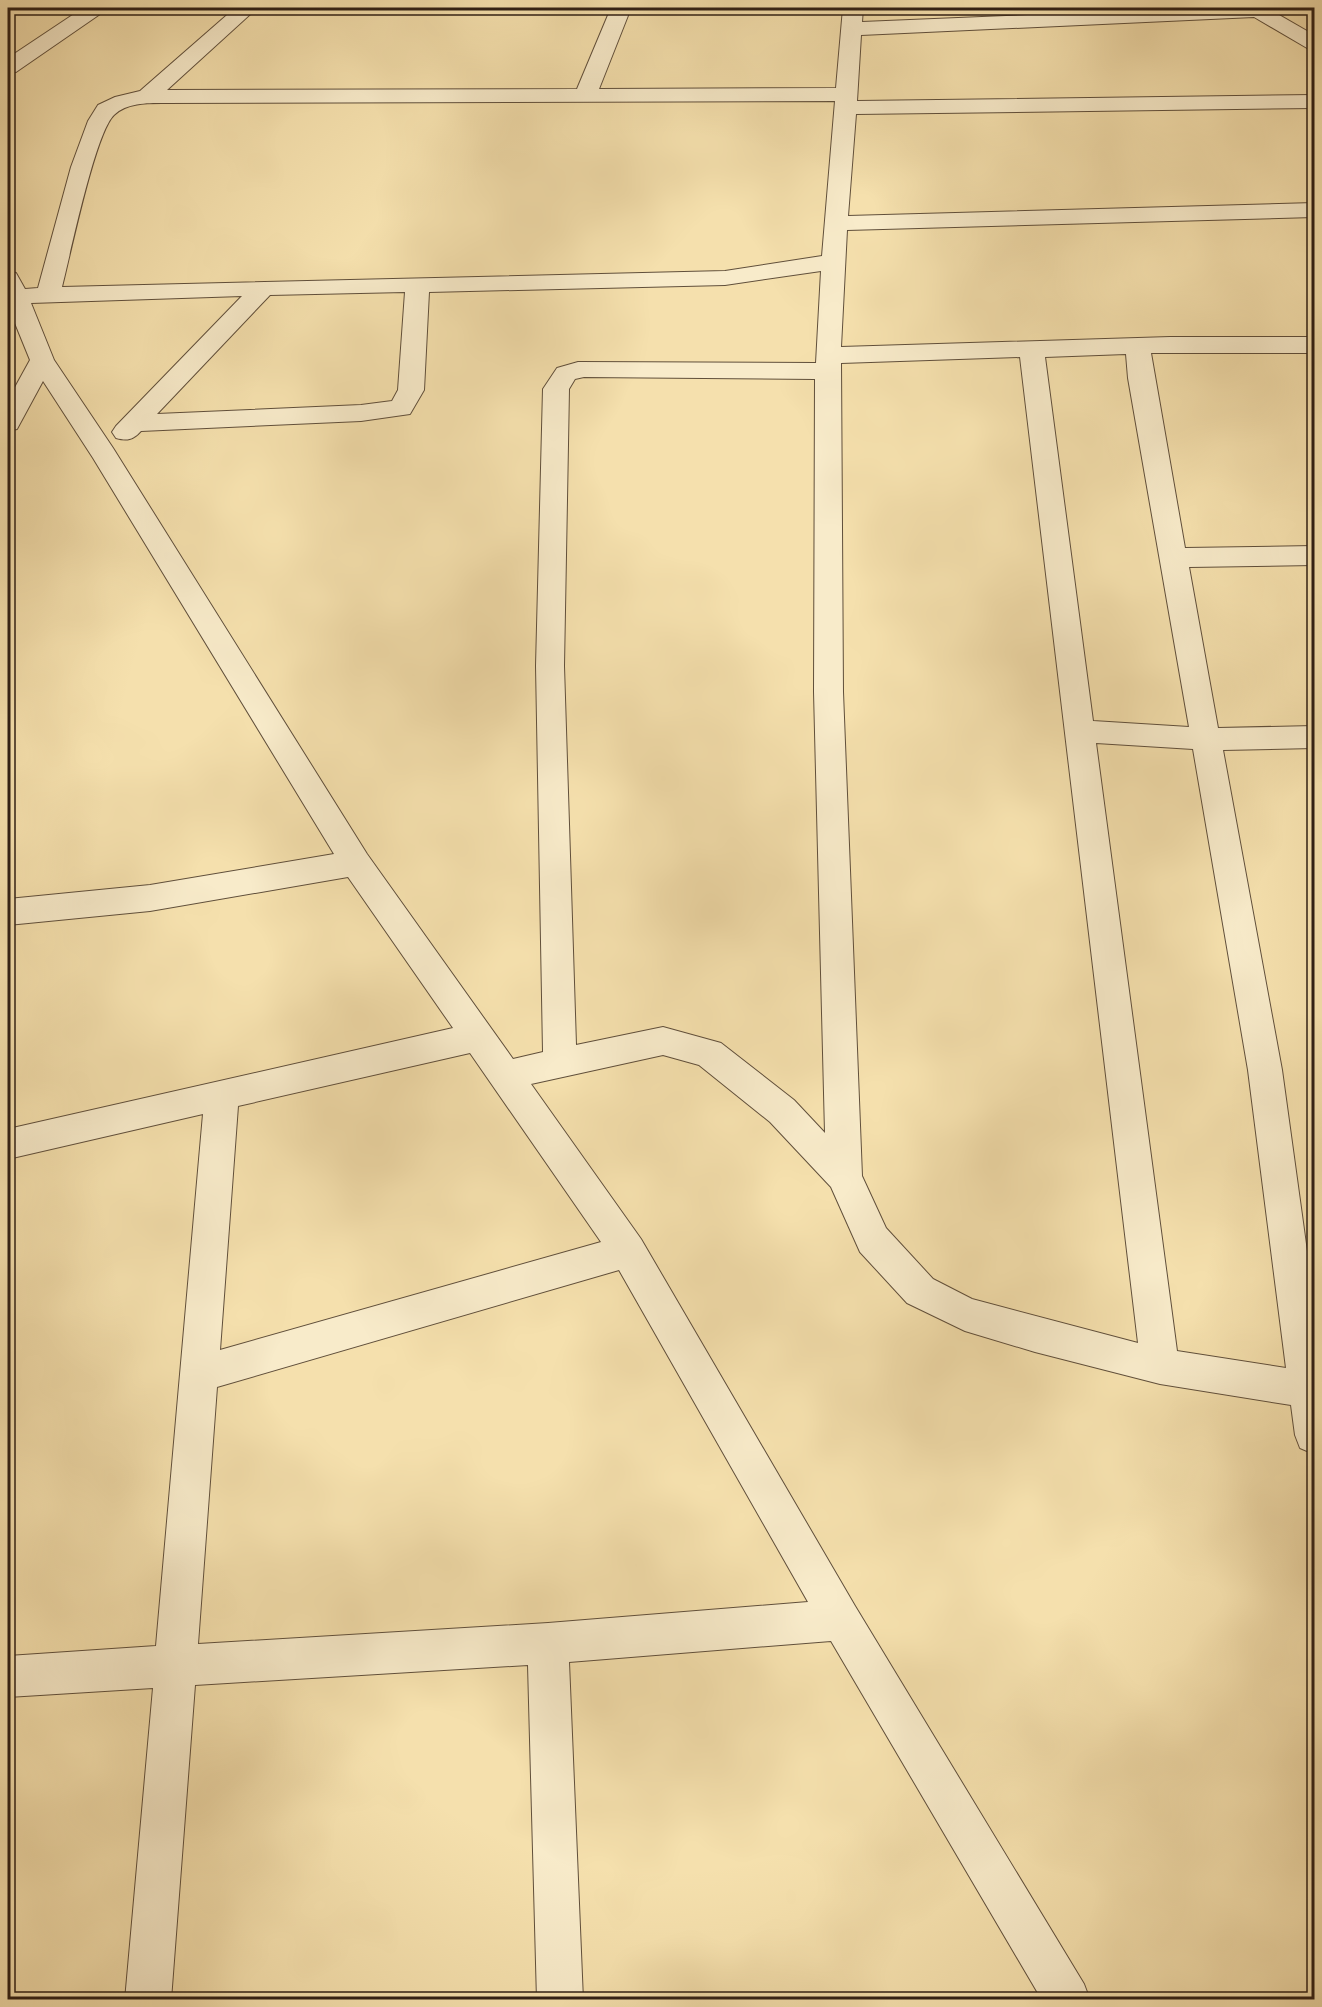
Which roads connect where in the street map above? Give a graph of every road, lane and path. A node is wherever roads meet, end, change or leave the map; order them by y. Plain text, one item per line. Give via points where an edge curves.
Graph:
1 (96, 8) edge
2 (247, 8) edge
3 (621, 8) edge
4 (1255, 9) edge
5 (852, 18) edge
6 (1314, 44) edge
7 (8, 67) edge
8 (585, 96) junction
9 (145, 98) junction
10 (846, 101) junction
11 (1314, 102) edge
12 (1314, 210) edge
13 (837, 223) junction
14 (833, 262) junction
15 (417, 285) junction
16 (12, 288) edge
17 (263, 288) junction
18 (48, 296) junction
19 (1314, 345) edge
20 (1138, 347) junction
21 (1032, 350) junction
22 (42, 360) junction
23 (829, 363) junction
24 (8, 423) edge
25 (134, 423) junction
26 (104, 454) junction
27 (1314, 555) edge
28 (1173, 558) junction
29 (1082, 731) junction
30 (1314, 737) edge
31 (1206, 739) junction
32 (356, 863) junction
33 (8, 912) edge
34 (477, 1037) junction
35 (560, 1062) junction
36 (506, 1075) junction
37 (222, 1096) junction
38 (8, 1144) edge
39 (844, 1176) junction
40 (628, 1251) junction
41 (1160, 1366) junction
42 (200, 1374) junction
43 (1308, 1390) junction
44 (1314, 1435) edge
45 (841, 1620) junction
46 (548, 1643) junction
47 (175, 1668) junction
48 (8, 1676) edge
49 (148, 2000) edge
50 (560, 2000) edge
51 (1068, 2000) edge

1 - 7 street
2 - 9 street
3 - 8 street
4 - 5 street
4 - 6 street
5 - 10 street
8 - 9 street
8 - 10 street
9 - 18 street via 114,105 98,119
10 - 11 street
10 - 13 street
12 - 13 street
13 - 14 street
14 - 15 street via 725,279
14 - 23 street
15 - 17 street
15 - 25 street via 411,390 401,408
16 - 18 street
16 - 22 street
17 - 18 street
17 - 25 street
19 - 20 street
20 - 21 street
20 - 28 street
21 - 23 street
21 - 29 street
22 - 24 street
22 - 26 street
23 - 35 street via 572,370 560,379 556,389 550,666
23 - 39 street via 827,674
25 - 26 street
26 - 32 street
27 - 28 street
28 - 31 street
29 - 31 street
29 - 41 street
30 - 31 street
31 - 43 street via 1265,1070
32 - 33 street via 150,898
32 - 34 street
34 - 36 street
34 - 37 street
35 - 36 street
35 - 39 street via 663,1041 709,1053 782,1111
36 - 40 street
37 - 38 street
37 - 42 street
39 - 41 street via 873,1240 920,1291 965,1314
40 - 42 street
40 - 45 street
41 - 43 street
42 - 47 street
43 - 44 street
45 - 46 street
45 - 51 street
46 - 47 street
46 - 50 street
47 - 48 street
47 - 49 street

